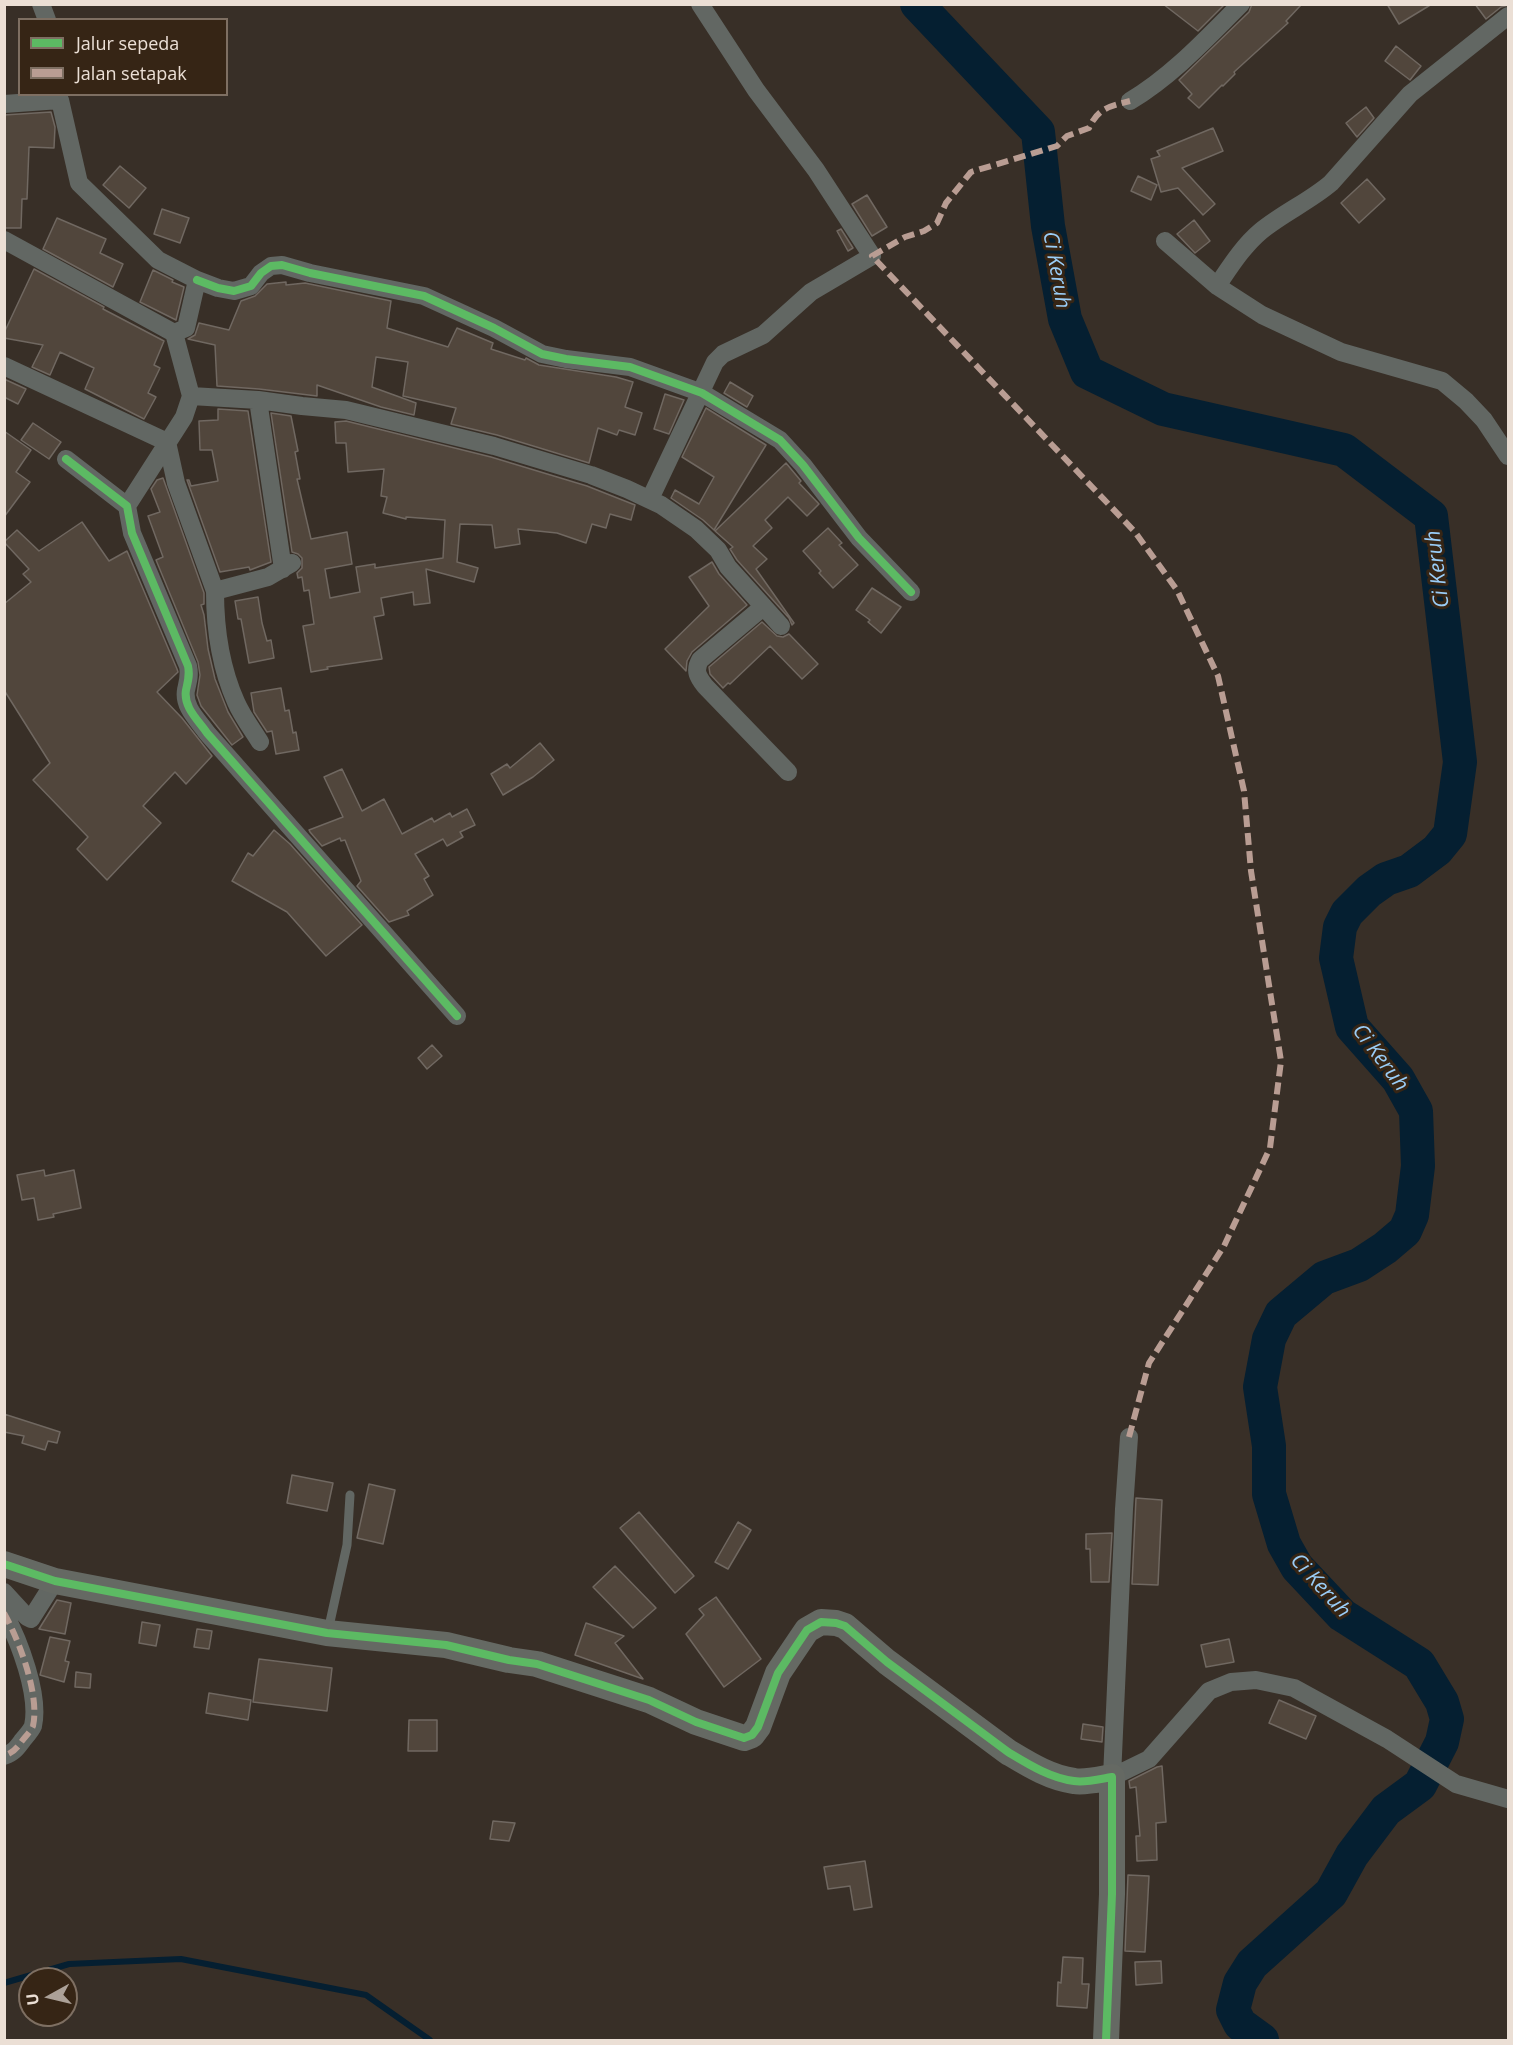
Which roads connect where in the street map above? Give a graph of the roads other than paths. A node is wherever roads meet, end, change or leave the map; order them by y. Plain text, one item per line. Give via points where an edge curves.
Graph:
1 (700, 4) edge
2 (1240, 4) edge
3 (1509, 16) edge
4 (60, 97) edge
5 (1130, 101) dead end
6 (4, 104) edge
7 (4, 240) edge
8 (1165, 241) dead end
9 (197, 280) junction
10 (1217, 286) junction
11 (174, 333) junction
12 (4, 366) edge
13 (702, 393) junction
14 (191, 396) junction
15 (258, 400) junction
16 (167, 442) junction
17 (1509, 456) edge
18 (66, 459) dead end
19 (650, 499) junction
20 (126, 506) junction
21 (215, 591) junction
22 (911, 591) dead end
23 (763, 607) junction
24 (782, 626) dead end
25 (260, 742) dead end
26 (788, 772) dead end
27 (457, 1016) dead end
28 (1130, 1437) dead end
29 (351, 1495) dead end
30 (5, 1565) edge
31 (55, 1581) junction
32 (4, 1592) edge
33 (4, 1613) edge
34 (327, 1633) junction
35 (4, 1756) edge
36 (1112, 1777) junction
37 (1509, 1799) edge
38 (1106, 2040) edge

1 - 13 street via 872,256 811,292 763,335 723,354
2 - 5 street via 1170,72
3 - 10 street via 1410,94 1324,189 1261,232
4 - 6 street
4 - 9 street via 79,183 158,260
7 - 11 street
8 - 10 street
9 - 11 street via 186,328
9 - 13 street via 234,291 251,286 271,266 282,265 424,296 542,354 630,367
10 - 17 street via 1263,315 1341,351 1442,381 1484,420
11 - 14 street
12 - 16 street
13 - 19 street
13 - 22 street via 780,440 859,538
14 - 15 street
14 - 16 street via 184,417
15 - 19 street via 346,410 494,446 591,475
15 - 21 street via 287,566 268,577
16 - 20 street
16 - 21 street via 176,483
18 - 20 street
19 - 23 street via 696,529 718,550
20 - 27 street via 132,532 188,666 188,708
21 - 25 street via 218,645 225,672 237,704
23 - 24 street
23 - 26 street via 696,667 698,677 713,695
28 - 36 street
29 - 34 lane via 347,1545
30 - 31 street
31 - 32 street via 31,1619
31 - 34 street
33 - 35 street via 25,1662 33,1697 33,1727 14,1752
34 - 36 street via 446,1645 537,1664 648,1700 744,1738 758,1727 778,1673 807,1630 821,1622 836,1623 1029,1765 1074,1782
36 - 37 street via 1149,1759 1209,1691 1231,1682 1256,1680 1294,1688 1387,1739 1456,1784
36 - 38 street

